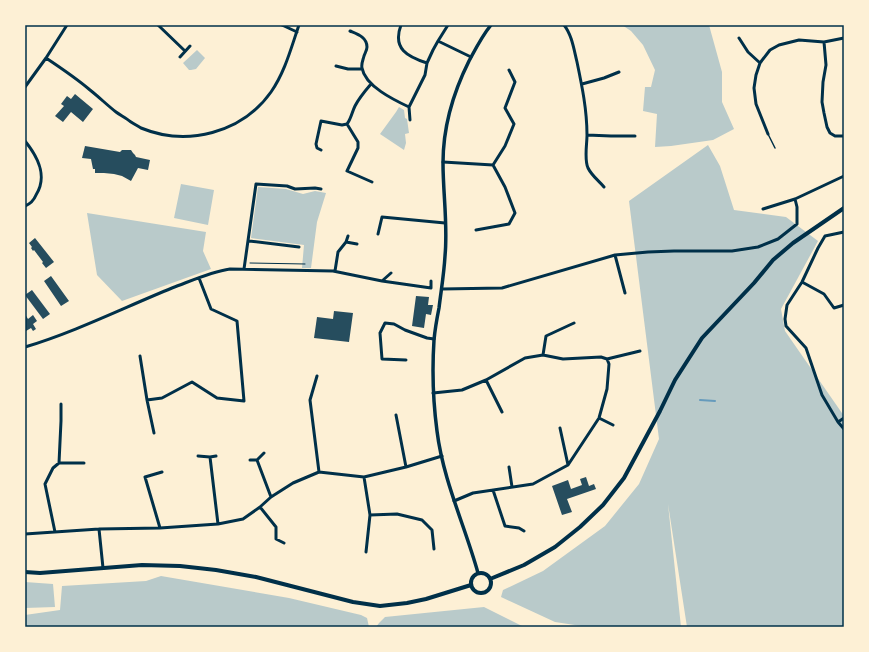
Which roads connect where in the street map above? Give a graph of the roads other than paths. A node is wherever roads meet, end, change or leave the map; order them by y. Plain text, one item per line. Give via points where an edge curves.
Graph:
1 (67, 25) edge
2 (158, 25) edge
3 (282, 25) edge
4 (299, 25) edge
5 (401, 25) edge
6 (448, 25) edge
7 (491, 25) edge
8 (564, 25) edge
9 (350, 31) dead end
10 (297, 32) junction
11 (739, 38) dead end
12 (844, 38) edge
13 (438, 41) junction
14 (824, 42) junction
15 (190, 46) dead end
16 (185, 51) junction
17 (180, 57) dead end
18 (472, 57) junction
19 (46, 58) junction
20 (427, 63) junction
21 (760, 63) junction
22 (336, 66) dead end
23 (362, 69) junction
24 (509, 70) dead end
25 (619, 72) dead end
26 (371, 84) junction
27 (582, 84) junction
28 (25, 87) edge
29 (408, 107) junction
30 (410, 120) dead end
31 (346, 124) junction
32 (768, 134) joint
33 (588, 135) junction
34 (635, 136) dead end
35 (844, 136) edge
36 (25, 141) edge
37 (775, 148) dead end
38 (321, 150) dead end
39 (443, 162) junction
40 (493, 165) junction
41 (844, 176) edge
42 (372, 182) dead end
43 (604, 187) dead end
44 (321, 188) dead end
45 (795, 199) junction
46 (25, 206) edge
47 (844, 208) edge
48 (763, 209) dead end
49 (445, 223) junction
50 (476, 230) dead end
51 (844, 232) edge
52 (378, 234) dead end
53 (348, 236) dead end
54 (249, 241) junction
55 (346, 242) junction
56 (357, 244) dead end
57 (299, 247) dead end
58 (615, 255) junction
59 (244, 269) junction
60 (335, 271) junction
61 (391, 273) dead end
62 (199, 278) junction
63 (382, 281) junction
64 (431, 281) dead end
65 (802, 282) junction
66 (442, 289) junction
67 (625, 293) dead end
68 (844, 305) edge
69 (574, 323) dead end
70 (434, 339) junction
71 (25, 347) edge
72 (640, 351) dead end
73 (140, 356) dead end
74 (543, 356) junction
75 (607, 359) junction
76 (406, 360) dead end
77 (317, 376) dead end
78 (486, 380) junction
79 (433, 393) junction
80 (147, 400) junction
81 (61, 404) dead end
82 (502, 412) dead end
83 (396, 415) dead end
84 (599, 418) junction
85 (844, 418) edge
86 (838, 422) junction
87 (613, 425) dead end
88 (560, 428) dead end
89 (844, 429) edge
90 (154, 433) dead end
91 (264, 453) dead end
92 (198, 456) dead end
93 (216, 456) dead end
94 (442, 456) junction
95 (210, 457) junction
96 (250, 460) dead end
97 (257, 460) junction
98 (59, 463) junction
99 (84, 463) dead end
100 (568, 465) junction
101 (406, 467) junction
102 (509, 467) dead end
103 (162, 472) dead end
104 (319, 472) junction
105 (364, 477) junction
106 (512, 487) junction
107 (493, 490) junction
108 (271, 497) junction
109 (454, 501) junction
110 (260, 507) junction
111 (370, 515) junction
112 (218, 524) junction
113 (160, 528) junction
114 (99, 529) junction
115 (524, 531) dead end
116 (55, 532) junction
117 (25, 534) edge
118 (284, 543) dead end
119 (434, 549) dead end
120 (366, 552) dead end
121 (104, 568) junction
122 (25, 572) edge
123 (478, 573) junction
124 (490, 579) junction
125 (472, 585) junction

1 - 19 street
2 - 16 street
3 - 10 street
4 - 10 street
5 - 20 street via 398,38 403,51 416,60
6 - 13 street
7 - 18 street
8 - 27 street via 572,44
9 - 23 street via 360,35 366,43
10 - 19 street via 278,81 261,104 239,122 219,131 195,136 166,136 140,128 115,112 75,78
11 - 21 street via 748,52
12 - 14 street
13 - 18 street
13 - 20 street
14 - 21 street via 799,40 779,44 770,50
14 - 35 street via 826,65 822,102 827,127 835,136
15 - 16 street
16 - 17 street
18 - 39 street via 453,98
19 - 28 street
20 - 29 street via 425,75
21 - 32 street via 754,93 757,110
22 - 23 street
23 - 26 street
24 - 40 street via 515,82 505,108 514,124 505,146
25 - 27 street
26 - 29 street
26 - 31 street via 358,100
27 - 33 street
29 - 30 street
31 - 38 street via 321,121 316,144
31 - 42 street via 358,142 358,148 347,171
32 - 37 lane
33 - 34 street
33 - 43 street via 588,167
36 - 46 street via 33,151 41,170 41,184 35,197
39 - 40 street
39 - 49 street
40 - 50 street via 515,213 509,224
41 - 45 street
44 - 54 street via 295,189 256,184
45 - 48 street
45 - 58 street via 797,224 778,239 758,247
47 - 124 main road via 773,260 702,338 675,380 624,478 603,505 555,547 524,565
49 - 52 street via 382,216
49 - 66 street
51 - 65 street via 825,236
53 - 55 street
54 - 57 street
54 - 59 street
55 - 56 street
55 - 60 street via 338,252
58 - 66 street via 502,288
58 - 67 street
59 - 60 street
59 - 62 street via 223,270
60 - 63 street
61 - 63 street
62 - 71 street via 60,336
62 - 80 street via 211,310 236,321 244,401 217,398 192,382 162,398
63 - 64 street via 431,288
65 - 68 street via 824,294 834,308
65 - 86 street via 787,305 786,326 806,348 822,395
66 - 70 street
69 - 74 street via 546,336
70 - 76 street via 394,324 385,324 380,334 382,360
70 - 79 street
72 - 75 street
73 - 80 street
74 - 75 street via 563,359
74 - 78 street via 525,358
75 - 84 street via 607,389
77 - 104 street via 310,400
78 - 79 street via 462,390
78 - 82 street
79 - 94 street
80 - 90 street
81 - 98 street
83 - 101 street
84 - 87 street
84 - 100 street
85 - 86 street
86 - 89 street
88 - 100 street
91 - 97 street
92 - 95 street
93 - 95 street
94 - 101 street
94 - 109 street
95 - 112 street
96 - 97 street
97 - 108 street
98 - 99 street
98 - 116 street via 53,468 45,484
100 - 106 street via 533,484
101 - 105 street
102 - 106 street
103 - 113 street via 145,477
104 - 105 street
104 - 108 street via 293,483
105 - 111 street
106 - 107 street
107 - 109 street via 473,492
107 - 115 street via 505,526
108 - 110 street
109 - 123 street
110 - 112 street via 243,519
110 - 118 street via 276,528 276,539
111 - 119 street via 398,514 422,520 432,530
111 - 120 street
112 - 113 street
113 - 114 street
114 - 116 street
114 - 121 street
116 - 117 street
121 - 122 main road
121 - 125 main road via 180,566 216,570 380,606 426,599
123 - 124 main road via 484,573
123 - 125 main road via 472,579
124 - 125 main road via 489,588 484,592 475,590

